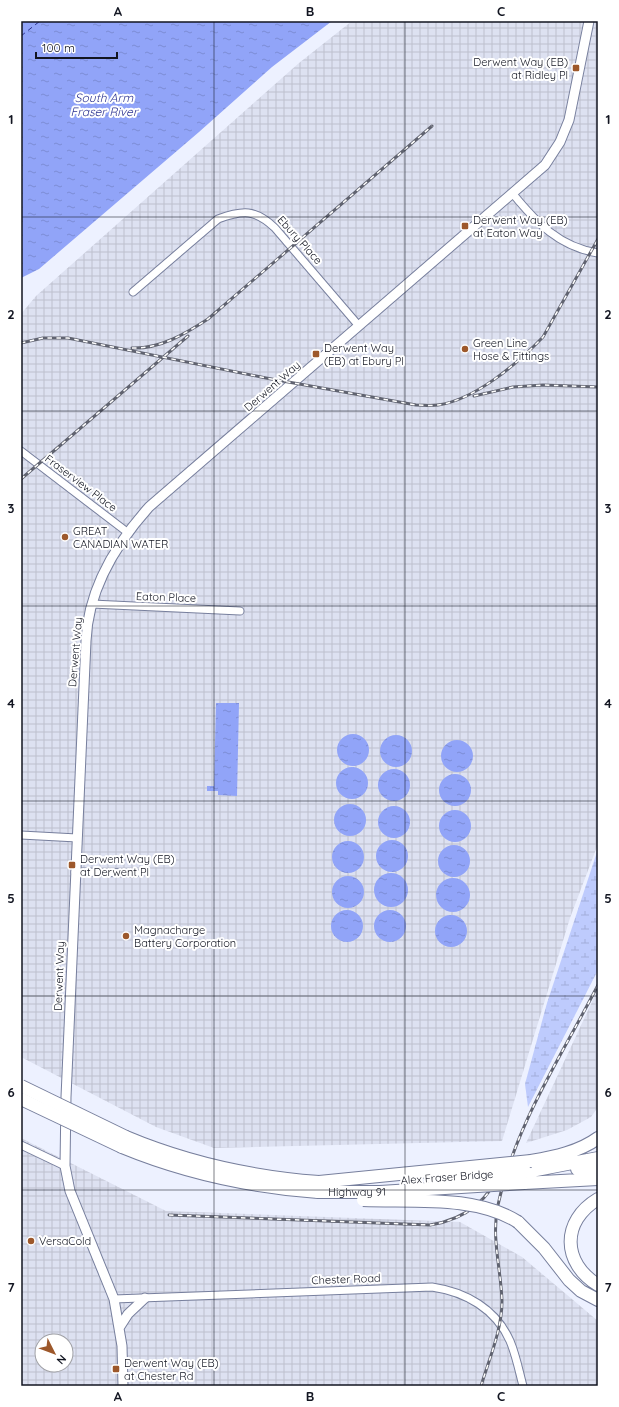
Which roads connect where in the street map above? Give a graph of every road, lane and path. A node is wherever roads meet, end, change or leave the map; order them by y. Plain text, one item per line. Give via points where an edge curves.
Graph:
1 (588, 21) edge
2 (513, 194) junction
3 (598, 253) edge
4 (133, 292) dead end
5 (359, 326) junction
6 (21, 451) edge
7 (127, 532) junction
8 (92, 604) junction
9 (240, 611) dead end
10 (21, 835) edge
11 (77, 838) junction
12 (75, 872) junction
13 (136, 873) dead end
14 (21, 1086) edge
15 (21, 1099) edge
16 (598, 1138) edge
17 (124, 1142) junction
18 (21, 1145) edge
19 (598, 1158) edge
20 (65, 1166) junction
21 (598, 1167) edge
22 (527, 1172) junction
23 (598, 1179) edge
24 (319, 1187) junction
25 (598, 1199) edge
26 (598, 1285) edge
27 (145, 1298) junction
28 (114, 1299) junction
29 (598, 1300) edge
30 (119, 1328) junction
31 (123, 1386) edge
32 (523, 1386) edge

1 - 2 street, Derwent Way via 569,120 560,142 545,165
2 - 3 street via 536,222 550,233 565,243
2 - 5 street, Derwent Way
4 - 5 street, Ebury Place via 218,219 235,213 250,212 264,218 275,228
5 - 7 street, Derwent Way via 151,506
6 - 7 street, Fraserview Place
7 - 8 street, Derwent Way via 104,570
8 - 9 street, Eaton Place
8 - 11 street, Derwent Way via 86,636
10 - 11 street
11 - 12 street, Derwent Way
12 - 13 street
12 - 20 street, Derwent Way
14 - 17 highway, bridge
15 - 17 highway, bridge
16 - 22 highway
17 - 24 highway, Highway 91 via 172,1166 218,1178 258,1186
18 - 20 street
19 - 22 highway
20 - 28 street, Derwent Way via 70,1190
21 - 22 highway, Highway 91
22 - 23 highway, Highway 91
22 - 24 highway, bridge
22 - 24 highway, Highway 91, bridge via 380,1192
24 - 29 highway, bridge via 358,1200 473,1204 499,1212 518,1222 536,1238 581,1291
25 - 26 highway via 586,1206 576,1218 571,1230 571,1247 580,1272
27 - 28 street, Chester Road
27 - 30 street via 128,1314
27 - 32 street, Chester Road via 432,1287 451,1290 476,1301 495,1317 510,1341
28 - 30 street, Derwent Way
30 - 31 street, Derwent Way

